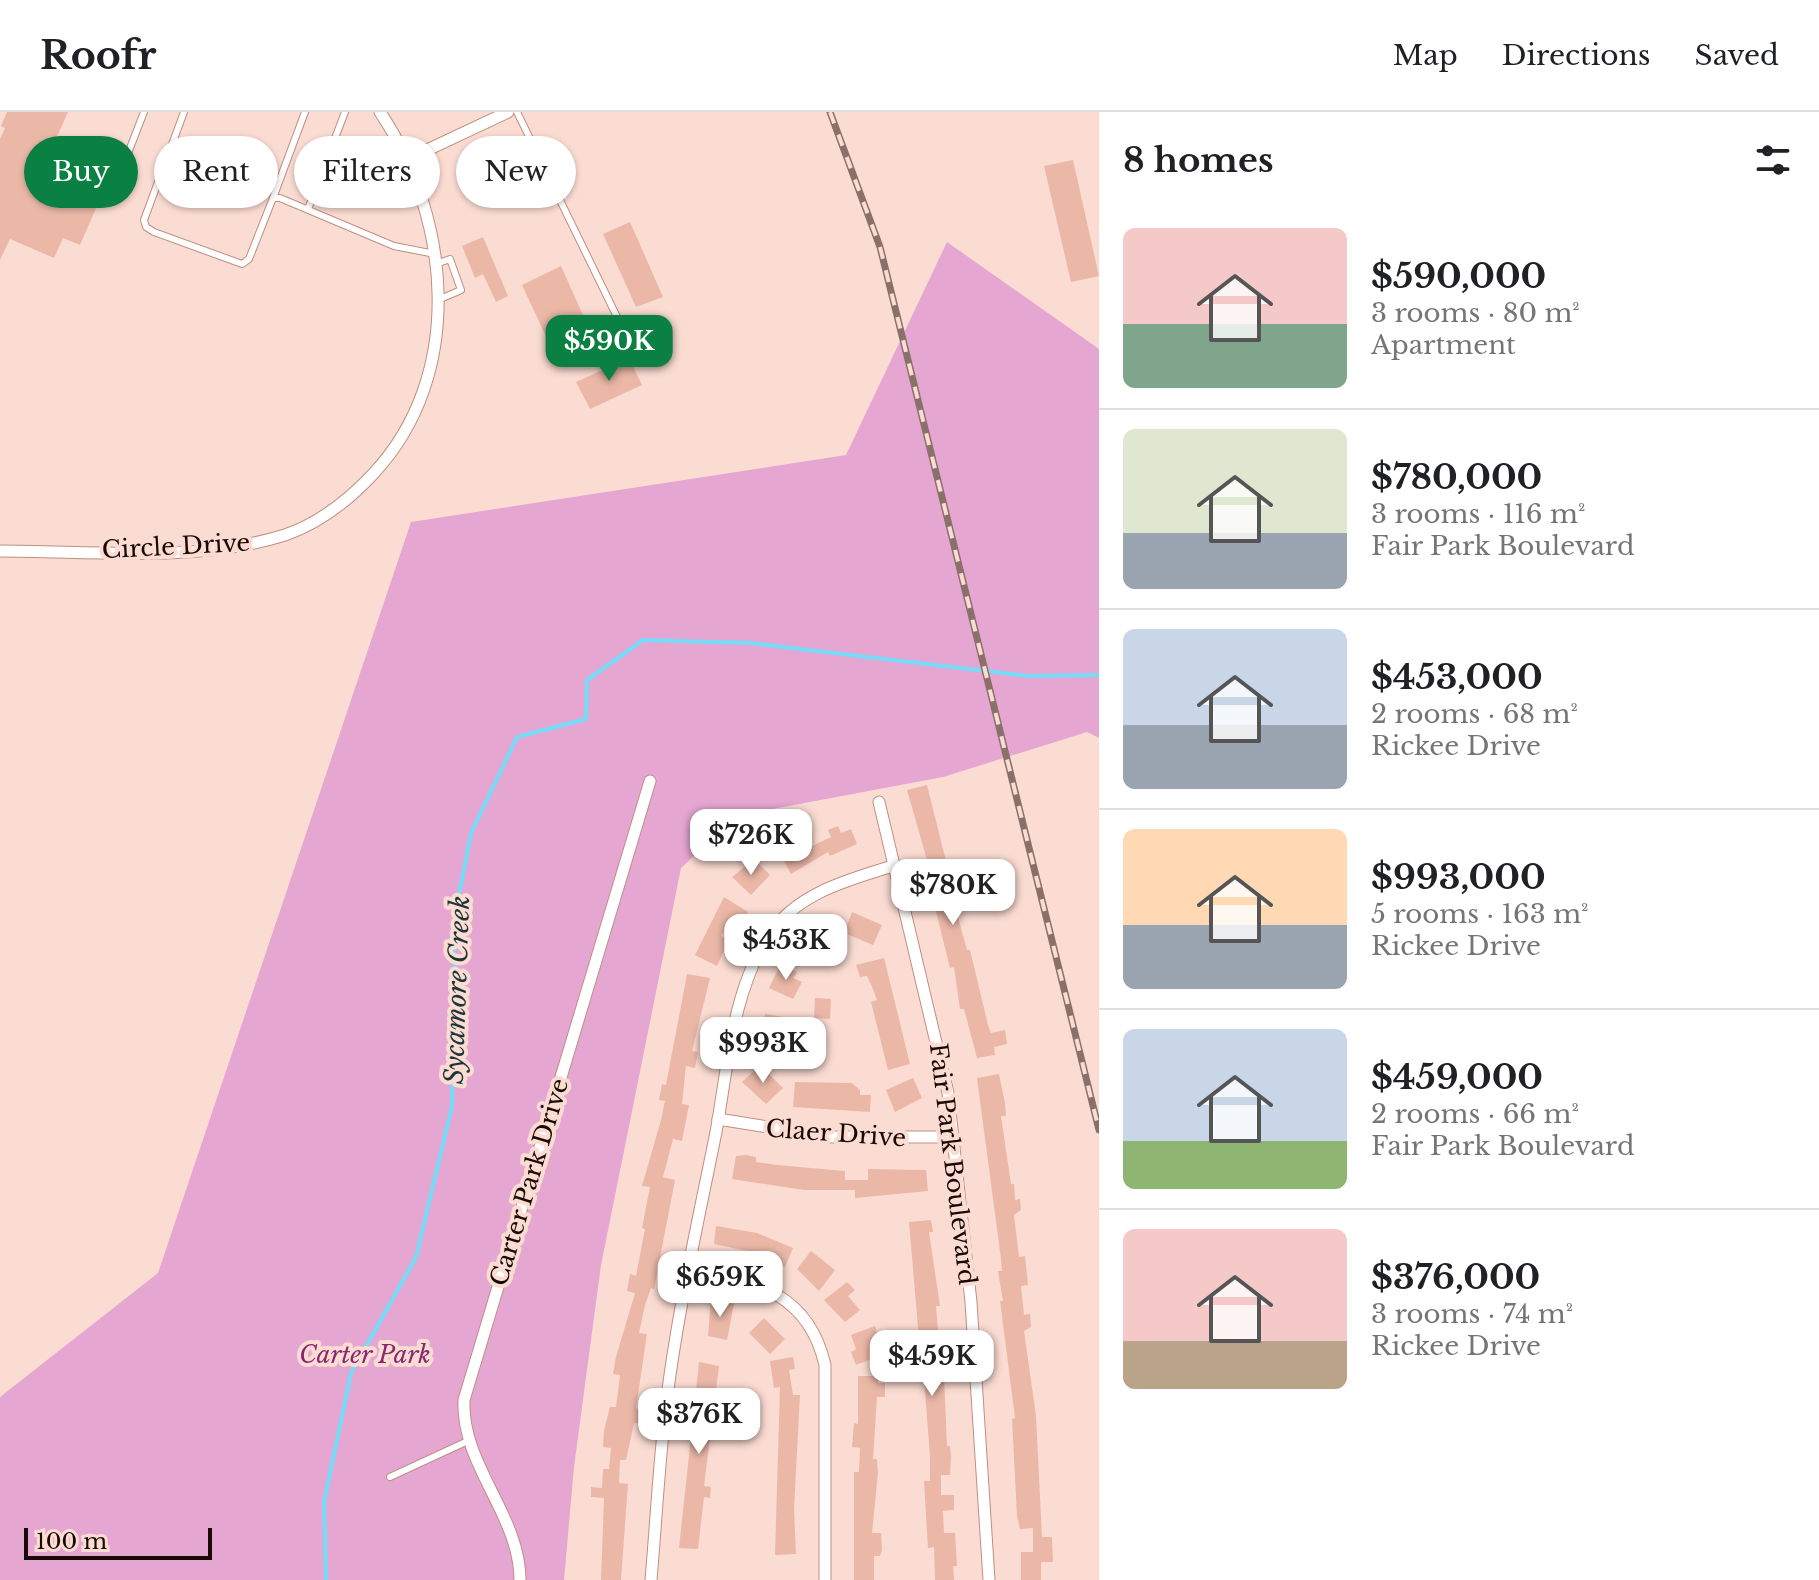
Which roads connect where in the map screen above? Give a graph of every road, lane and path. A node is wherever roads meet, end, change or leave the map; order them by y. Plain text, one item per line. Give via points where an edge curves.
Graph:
1 (134, 112) edge
2 (184, 112) edge
3 (305, 112) edge
4 (345, 112) edge
5 (380, 112) edge
6 (508, 112) edge
7 (517, 112) edge
8 (143, 114) edge
9 (135, 136) edge
10 (175, 136) edge
11 (394, 136) edge
12 (440, 144) edge
13 (278, 185) edge
14 (154, 193) edge
15 (278, 198) edge
16 (269, 208) edge
17 (426, 208) edge
18 (308, 209) junction
19 (436, 259) junction
20 (438, 300) junction
21 (619, 321) dead end
22 (0, 551) edge
23 (650, 781) dead end
24 (879, 802) dead end
25 (893, 866) junction
26 (718, 1119) junction
27 (954, 1137) junction
28 (690, 1268) junction
29 (470, 1440) junction
30 (390, 1477) dead end
31 (520, 1580) edge
32 (651, 1580) edge
33 (825, 1580) edge
34 (989, 1580) edge

1 - 8 lane
2 - 10 lane
3 - 13 lane
4 - 18 lane
5 - 11 street, Circle Drive
6 - 12 street
7 - 21 lane
8 - 9 lane
14 - 16 lane via 146,227 242,264 249,259
15 - 18 lane
17 - 19 street, Circle Drive
18 - 19 lane
19 - 20 street, Circle Drive
19 - 20 lane via 450,259 461,290
20 - 22 street, Circle Drive via 430,371 404,434 363,486 316,521 275,537 220,548
23 - 29 street, Carter Park Drive via 469,1379 463,1417
24 - 25 street, Fair Park Boulevard
25 - 26 street via 813,896 785,915 770,934 741,999
25 - 27 street, Fair Park Boulevard via 939,1044
26 - 27 street, Claer Drive via 830,1137
26 - 28 street
27 - 34 street, Fair Park Boulevard via 979,1398
28 - 32 street via 666,1406
28 - 33 street via 760,1285 793,1306 816,1334 825,1365
29 - 30 lane
29 - 31 street, Carter Park Drive via 515,1544

